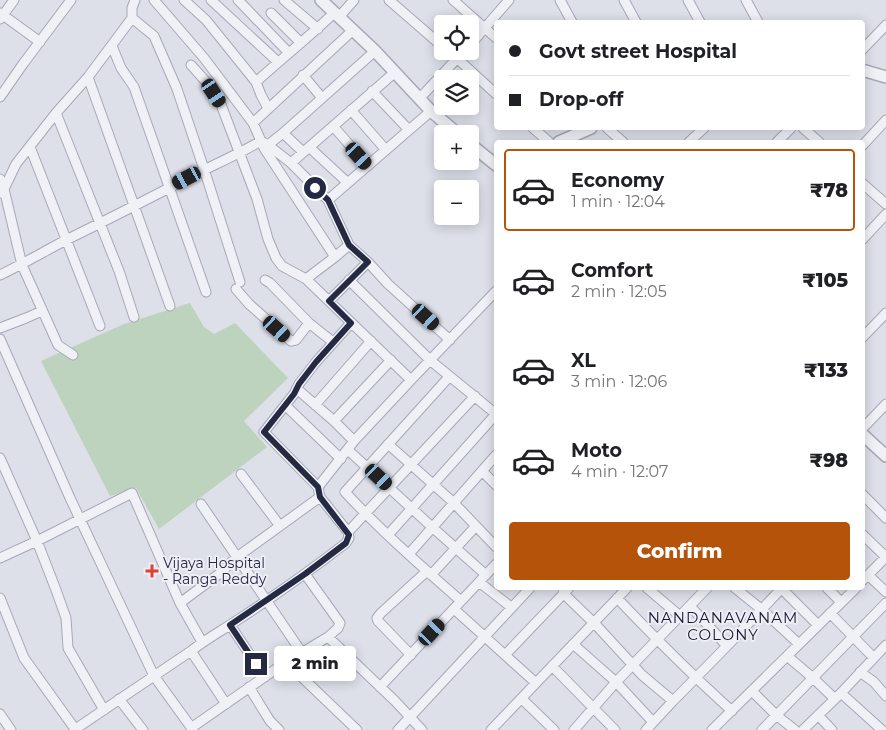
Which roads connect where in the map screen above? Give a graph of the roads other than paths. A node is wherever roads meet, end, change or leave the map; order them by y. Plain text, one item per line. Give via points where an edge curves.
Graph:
1 (14, 0) edge
2 (71, 0) edge
3 (135, 0) edge
4 (154, 0) edge
5 (184, 0) edge
6 (212, 0) edge
7 (238, 0) edge
8 (284, 0) edge
9 (321, 0) edge
10 (354, 0) edge
11 (389, 0) edge
12 (453, 0) edge
13 (509, 0) edge
14 (560, 0) edge
15 (624, 0) edge
16 (688, 0) edge
17 (746, 0) edge
18 (271, 13) dead end
19 (337, 15) junction
20 (1, 16) edge
21 (132, 18) junction
22 (571, 20) edge
23 (635, 20) edge
24 (699, 20) edge
25 (757, 20) edge
26 (886, 26) edge
27 (485, 28) junction
28 (318, 29) junction
29 (352, 31) junction
30 (479, 35) edge
31 (494, 36) edge
32 (434, 39) edge
33 (40, 42) junction
34 (301, 43) junction
35 (112, 46) junction
36 (865, 47) edge
37 (375, 51) junction
38 (289, 53) junction
39 (456, 60) edge
40 (465, 60) edge
41 (278, 62) junction
42 (191, 65) dead end
43 (865, 71) edge
44 (394, 73) junction
45 (304, 75) junction
46 (886, 76) edge
47 (88, 77) junction
48 (256, 82) junction
49 (372, 92) junction
50 (494, 92) edge
51 (0, 97) edge
52 (322, 98) junction
53 (419, 99) junction
54 (268, 108) junction
55 (351, 110) junction
56 (431, 111) junction
57 (56, 113) junction
58 (886, 120) edge
59 (252, 123) junction
60 (447, 125) edge
61 (332, 126) junction
62 (409, 130) junction
63 (535, 130) edge
64 (586, 130) edge
65 (609, 130) edge
66 (702, 130) edge
67 (789, 130) edge
68 (805, 130) edge
69 (283, 133) junction
70 (547, 140) edge
71 (564, 140) edge
72 (621, 140) edge
73 (691, 140) edge
74 (779, 140) edge
75 (817, 140) edge
76 (265, 143) junction
77 (865, 143) edge
78 (30, 147) junction
79 (306, 150) junction
80 (386, 150) junction
81 (479, 151) edge
82 (239, 154) junction
83 (291, 163) junction
84 (494, 163) edge
85 (368, 166) junction
86 (204, 169) junction
87 (0, 179) edge
88 (348, 183) junction
89 (865, 186) edge
90 (170, 187) junction
91 (2, 191) edge
92 (328, 200) junction
93 (886, 204) edge
94 (135, 206) junction
95 (886, 214) edge
96 (101, 224) junction
97 (865, 237) edge
98 (67, 240) junction
99 (349, 245) junction
100 (335, 257) junction
101 (368, 262) junction
102 (22, 264) junction
103 (1, 271) edge
104 (306, 279) junction
105 (265, 280) dead end
106 (349, 280) junction
107 (206, 292) dead end
108 (494, 293) edge
109 (329, 301) junction
110 (170, 306) dead end
111 (42, 310) junction
112 (886, 313) edge
113 (134, 318) dead end
114 (310, 323) junction
115 (351, 323) junction
116 (100, 326) dead end
117 (0, 328) edge
118 (865, 335) edge
119 (0, 339) edge
120 (450, 340) junction
121 (371, 341) junction
122 (333, 342) junction
123 (73, 355) dead end
124 (391, 360) junction
125 (431, 361) junction
126 (449, 377) junction
127 (411, 380) junction
128 (297, 389) junction
129 (475, 396) junction
130 (886, 404) edge
131 (285, 405) junction
132 (315, 405) junction
133 (494, 412) edge
134 (494, 416) edge
135 (334, 421) junction
136 (865, 426) edge
137 (865, 437) edge
138 (354, 441) junction
139 (388, 444) junction
140 (348, 450) junction
141 (886, 456) edge
142 (494, 457) edge
143 (0, 458) edge
144 (341, 459) junction
145 (412, 464) junction
146 (368, 466) junction
147 (482, 471) junction
148 (241, 474) dead end
149 (494, 483) edge
150 (433, 484) junction
151 (318, 487) junction
152 (390, 487) junction
153 (320, 497) junction
154 (865, 501) edge
155 (454, 503) junction
156 (201, 504) dead end
157 (412, 508) junction
158 (365, 514) junction
159 (886, 518) edge
160 (81, 519) junction
161 (280, 526) junction
162 (476, 526) junction
163 (432, 527) junction
164 (348, 532) junction
165 (388, 535) junction
166 (865, 537) edge
167 (36, 541) junction
168 (494, 545) edge
169 (455, 548) junction
170 (408, 554) junction
171 (238, 556) junction
172 (886, 557) edge
173 (0, 558) edge
174 (494, 566) edge
175 (429, 573) junction
176 (305, 574) junction
177 (486, 575) junction
178 (865, 578) edge
179 (479, 582) junction
180 (528, 590) edge
181 (566, 590) edge
182 (625, 590) edge
183 (649, 590) edge
184 (706, 590) edge
185 (737, 590) edge
186 (780, 590) edge
187 (784, 590) edge
188 (829, 590) edge
189 (854, 590) edge
190 (886, 592) edge
191 (0, 598) edge
192 (617, 598) junction
193 (267, 600) junction
194 (461, 601) junction
195 (841, 602) junction
196 (886, 602) edge
197 (180, 603) junction
198 (690, 606) junction
199 (511, 607) junction
200 (454, 609) junction
201 (761, 609) junction
202 (830, 613) junction
203 (680, 616) junction
204 (593, 623) junction
205 (230, 625) junction
206 (818, 625) junction
207 (484, 636) junction
208 (853, 636) junction
209 (328, 637) junction
210 (657, 640) junction
211 (202, 642) junction
212 (573, 644) junction
213 (799, 644) junction
214 (886, 645) edge
215 (727, 646) junction
216 (191, 651) junction
217 (302, 653) junction
218 (411, 655) junction
219 (505, 655) junction
220 (787, 656) junction
221 (874, 658) junction
222 (286, 662) junction
223 (632, 665) junction
224 (552, 666) junction
225 (860, 672) junction
226 (154, 676) junction
227 (265, 677) junction
228 (696, 678) junction
229 (812, 678) junction
230 (616, 682) junction
231 (536, 683) junction
232 (249, 687) junction
233 (380, 687) junction
234 (752, 690) junction
235 (838, 696) junction
236 (886, 696) edge
237 (522, 698) junction
238 (119, 699) junction
239 (673, 701) junction
240 (226, 704) junction
241 (593, 708) junction
242 (104, 710) junction
243 (732, 711) junction
244 (0, 714) edge
245 (776, 715) junction
246 (818, 715) junction
247 (409, 718) junction
248 (653, 722) junction
249 (86, 727) edge
250 (886, 727) edge
251 (192, 729) edge
252 (11, 730) edge
253 (74, 730) edge
254 (143, 730) edge
255 (279, 730) edge
256 (357, 730) edge
257 (398, 730) edge
258 (422, 730) edge
259 (491, 730) edge
260 (554, 730) edge
261 (574, 730) edge
262 (615, 730) edge
263 (646, 730) edge
264 (712, 730) edge
265 (762, 730) edge
266 (795, 730) edge
267 (803, 730) edge
268 (832, 730) edge
269 (882, 730) edge

1 - 20 street
2 - 33 street
3 - 21 street
4 - 59 street via 204,58
5 - 48 street via 206,20
6 - 41 street
7 - 38 street
8 - 28 street
9 - 19 street
10 - 19 street
11 - 32 street
12 - 27 street
13 - 27 street
14 - 22 street
15 - 23 street
16 - 24 street
17 - 25 street
18 - 34 street
19 - 28 street
19 - 29 street
20 - 33 street
21 - 35 street
21 - 86 street via 154,36 177,89
26 - 36 street
27 - 30 street
27 - 31 street
28 - 34 street
29 - 37 street
29 - 45 street
33 - 51 street
34 - 38 street
35 - 47 street
35 - 90 street via 134,87
37 - 44 street
37 - 52 street
38 - 41 street
39 - 53 street
40 - 50 street
41 - 48 street
42 - 82 street via 220,102
43 - 46 street
44 - 49 street
44 - 53 street
45 - 52 street
45 - 54 street
47 - 57 street
47 - 94 street
48 - 54 street
49 - 55 street
49 - 62 street
52 - 69 street
53 - 56 street
54 - 59 street
55 - 61 street
55 - 80 street
56 - 60 street
56 - 62 street
57 - 78 street
57 - 96 street
58 - 77 street
59 - 76 street
61 - 79 street
61 - 85 street
62 - 80 street
63 - 70 street
64 - 71 street
65 - 72 street
66 - 73 street
67 - 74 street
68 - 75 street
69 - 76 street
69 - 79 street
76 - 82 street
76 - 83 street
76 - 100 street via 264,148
78 - 91 street via 16,164
78 - 98 street
79 - 83 street
79 - 88 street
80 - 85 street
81 - 84 street
82 - 86 street
82 - 104 street via 276,258 282,266
83 - 92 street
85 - 88 street
86 - 90 street
86 - 114 street via 238,285 249,304 291,341 296,340
87 - 91 street
88 - 92 street
89 - 93 street
90 - 94 street
90 - 107 street
91 - 102 street
92 - 99 street
94 - 96 street
94 - 110 street
95 - 97 street
96 - 98 street
96 - 113 street
98 - 102 street
98 - 116 street
99 - 100 street
99 - 101 street
100 - 104 street
101 - 106 street
101 - 120 street
102 - 103 street
102 - 111 street
104 - 109 street
105 - 114 street
106 - 109 street
106 - 125 street
108 - 120 street
109 - 115 street
111 - 117 street
111 - 123 street via 58,345
112 - 118 street
114 - 122 street
115 - 121 street
115 - 122 street
119 - 160 street
120 - 125 street
121 - 124 street
121 - 132 street
122 - 128 street
124 - 127 street
124 - 135 street
125 - 126 street
125 - 127 street
126 - 129 street
126 - 139 street
127 - 138 street
128 - 131 street
128 - 132 street
129 - 133 street
129 - 145 street
130 - 136 street
131 - 144 street
131 - 151 street via 264,432
132 - 135 street
134 - 150 street
135 - 138 street
137 - 141 street
138 - 140 street
139 - 145 street
139 - 146 street
140 - 144 street
140 - 146 street
142 - 147 street
143 - 167 street
144 - 151 street
145 - 150 street
145 - 152 street
146 - 152 street
146 - 158 street via 344,492
147 - 149 street
147 - 155 street
148 - 161 street
150 - 155 street
150 - 157 street
151 - 153 street
152 - 157 street
152 - 158 street
153 - 161 street
153 - 164 street
154 - 159 street
155 - 162 street
155 - 163 street
156 - 171 street
157 - 163 street
157 - 165 street
158 - 164 street
158 - 165 street
160 - 167 street
160 - 197 street via 132,493
160 - 226 street
161 - 171 street
162 - 168 street
162 - 169 street
163 - 169 street
163 - 170 street
164 - 176 street via 346,543
165 - 170 street
166 - 172 street
167 - 173 street
167 - 242 street via 66,618 68,648
169 - 175 street
169 - 177 street
170 - 175 street
171 - 193 street
171 - 197 street
172 - 178 street
174 - 177 street
175 - 194 street
175 - 218 street via 377,618
176 - 193 street
176 - 209 street via 340,621 338,628
177 - 179 street
178 - 190 street
179 - 194 street
179 - 199 street
180 - 199 street
181 - 204 street
181 - 219 street
182 - 192 street
183 - 203 street
184 - 198 street
185 - 201 street
186 - 201 street
187 - 206 street
188 - 195 street
189 - 195 street
191 - 253 street via 24,658
192 - 204 street
192 - 210 street
193 - 205 street
193 - 217 street
194 - 200 street
195 - 202 street
196 - 208 street
197 - 211 street
198 - 203 street
198 - 215 street
199 - 207 street
200 - 207 street
200 - 218 street
201 - 213 street
201 - 215 street
202 - 206 street
202 - 208 street
203 - 210 street
204 - 212 street
204 - 223 street
205 - 211 street
205 - 227 street
206 - 213 street
207 - 219 street
207 - 247 street
208 - 221 street
208 - 229 street
209 - 217 street
209 - 233 street
210 - 223 street
210 - 228 street
211 - 216 street
212 - 224 street
212 - 230 street
213 - 220 street
214 - 221 street
215 - 228 street
216 - 226 street
216 - 240 street
217 - 222 street
218 - 233 street
219 - 231 street
220 - 229 street
220 - 234 street
221 - 225 street
222 - 227 street
222 - 256 street
223 - 230 street
223 - 239 street
224 - 231 street
224 - 241 street
225 - 235 street
225 - 236 street
226 - 238 street
226 - 251 street
227 - 232 street
228 - 239 street
228 - 243 street
229 - 235 street
229 - 245 street
230 - 241 street
230 - 248 street
231 - 237 street
232 - 240 street
232 - 255 street
233 - 247 street
234 - 243 street
234 - 245 street
235 - 246 street
235 - 269 street
237 - 259 street
237 - 260 street
238 - 242 street
238 - 254 street
239 - 248 street
240 - 251 street
241 - 261 street
241 - 262 street
242 - 249 street
243 - 264 street
244 - 252 street
245 - 265 street
245 - 266 street
246 - 267 street
246 - 268 street
247 - 257 street
247 - 258 street
248 - 263 street
249 - 253 street
250 - 269 street

